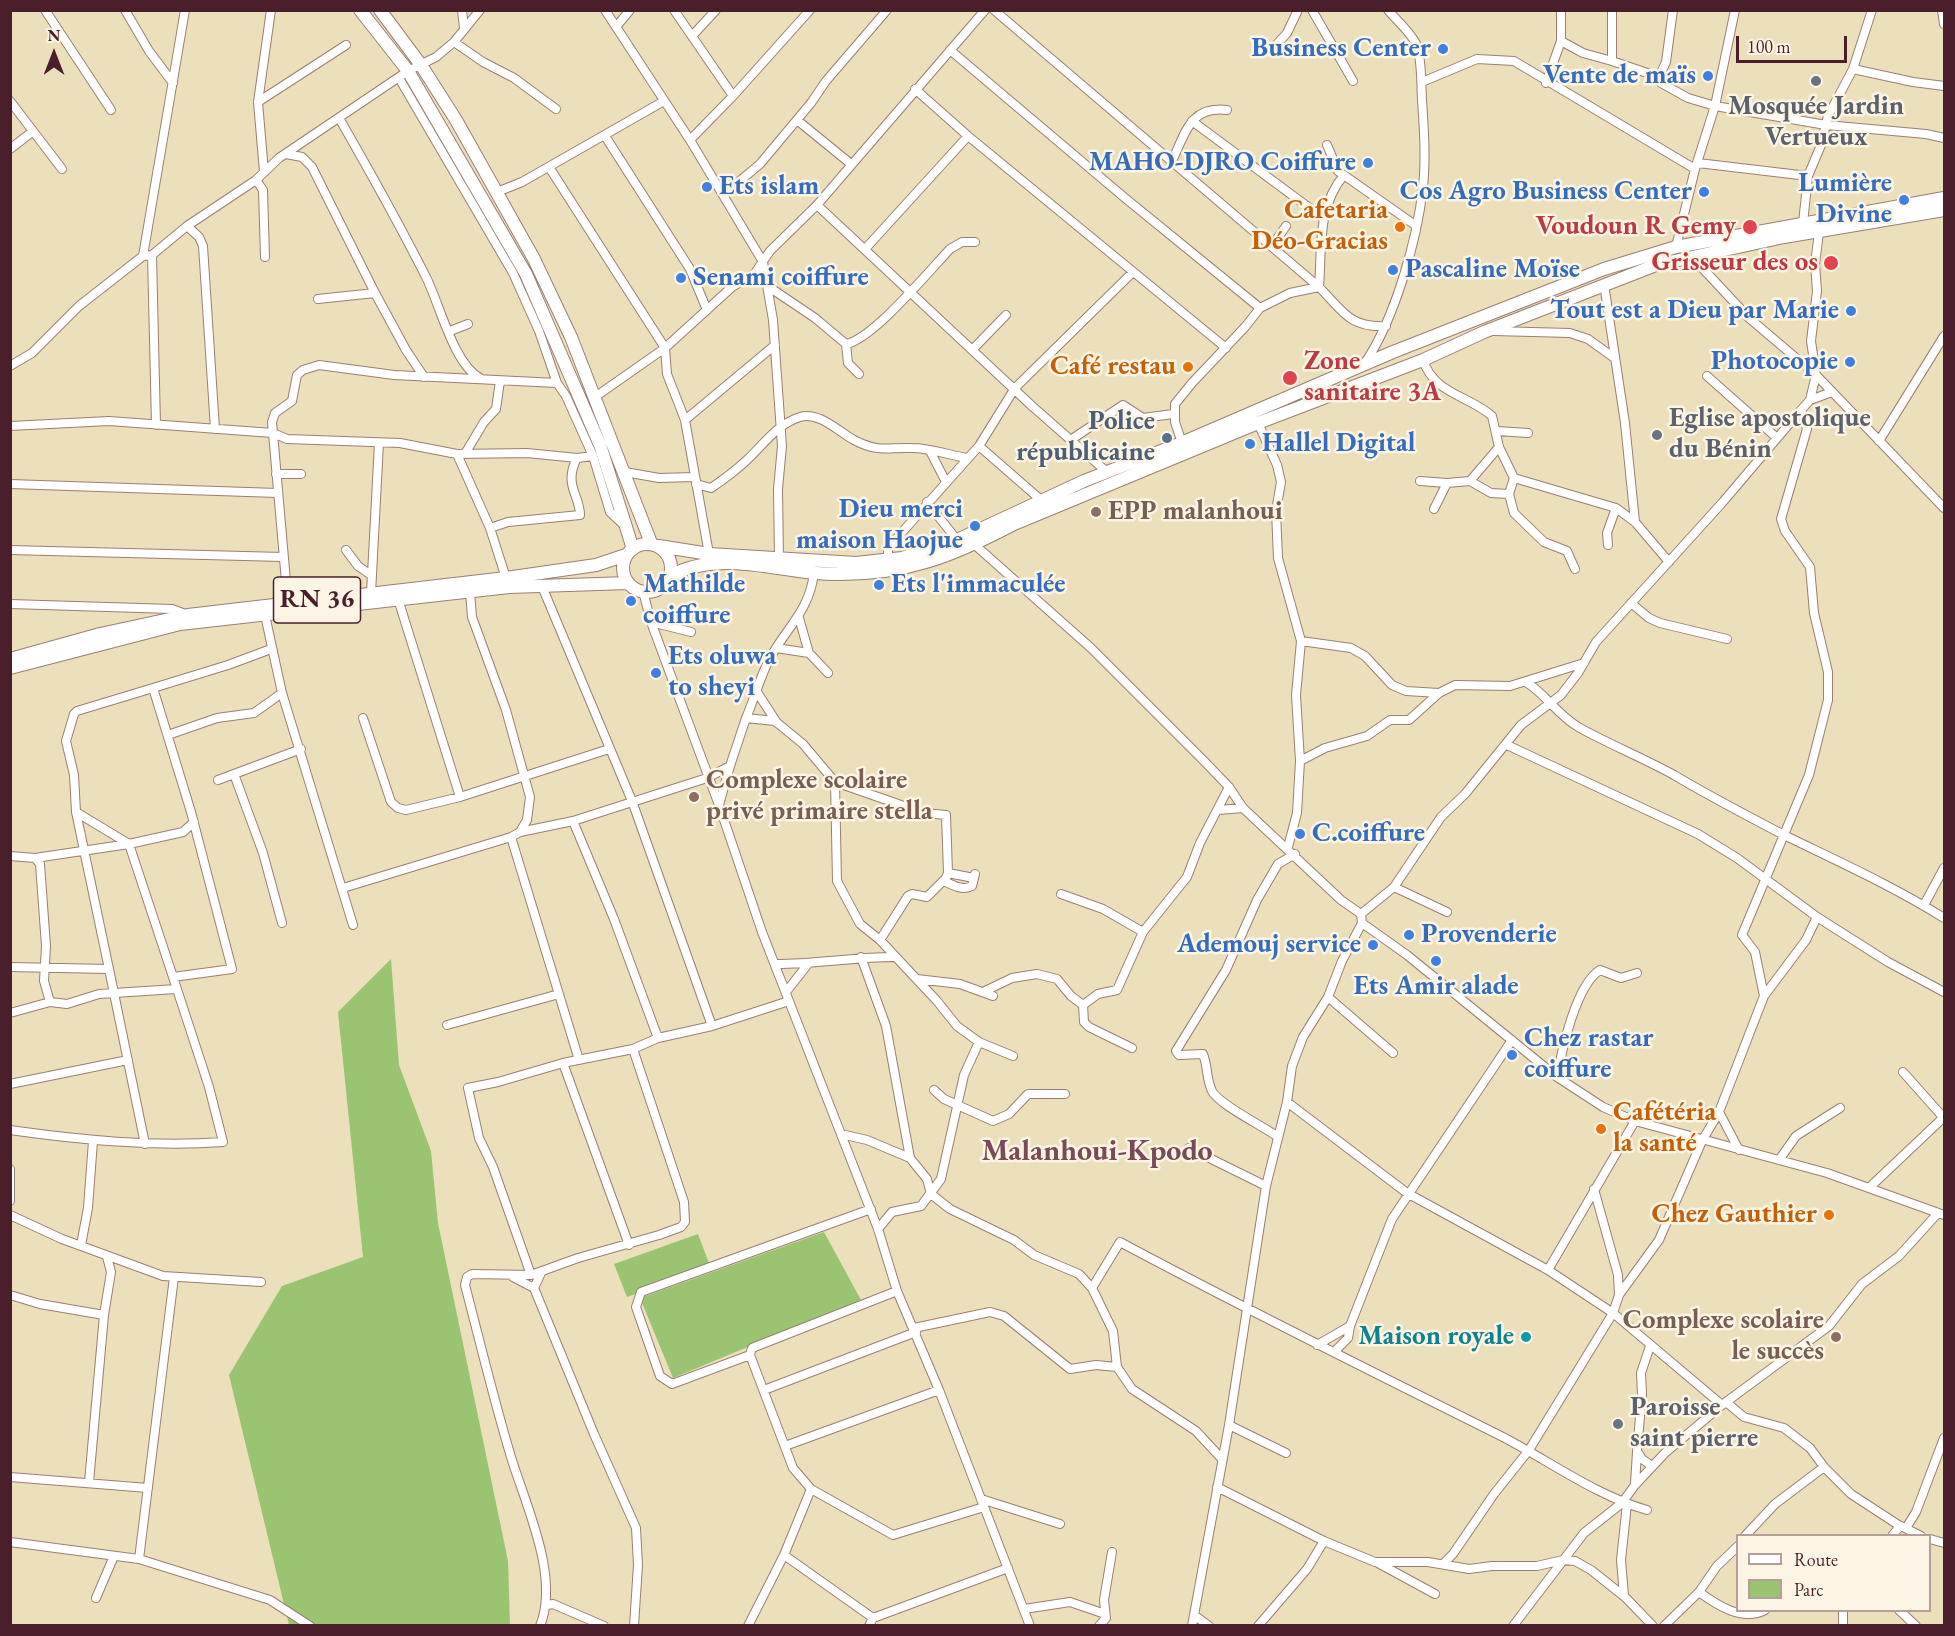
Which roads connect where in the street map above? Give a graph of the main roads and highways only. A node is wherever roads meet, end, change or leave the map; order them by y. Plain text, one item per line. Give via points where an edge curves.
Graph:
1 (360, 10) edge
2 (380, 10) edge
3 (1944, 198) edge
4 (1944, 210) edge
5 (655, 545) junction
6 (630, 552) junction
7 (670, 576) junction
8 (628, 583) junction
9 (10, 659) edge
10 (10, 668) edge

1 - 6 main road via 404,74 526,274 600,445 627,528
2 - 5 main road via 456,120 539,269 571,337
3 - 5 main road, RN 36 via 1676,247 1553,287 1041,500 957,540 888,561 856,563 709,554
4 - 7 main road via 1656,265 1258,423 1014,524 975,545 913,567 892,572 814,573 710,563
5 - 6 main road, RN 36
5 - 7 main road via 669,559
6 - 8 main road via 622,568
6 - 9 main road, RN 36 via 596,565 506,578 188,615
7 - 8 main road, RN 36 via 659,588 643,591
8 - 10 main road, RN 36 via 541,584 180,624

